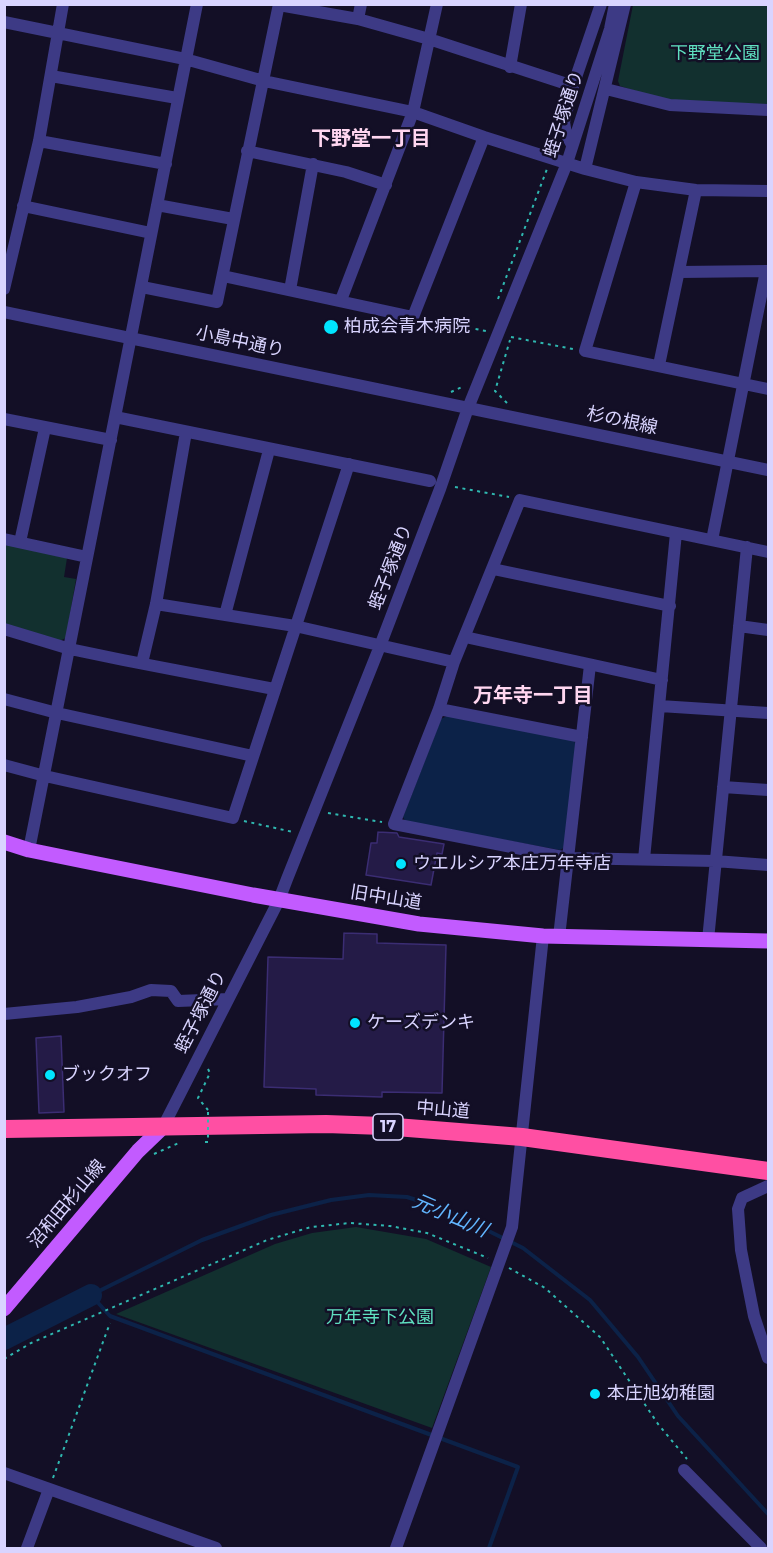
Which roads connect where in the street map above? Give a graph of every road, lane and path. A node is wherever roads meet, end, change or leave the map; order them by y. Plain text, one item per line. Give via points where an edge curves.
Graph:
1 (63, 4) edge
2 (197, 4) edge
3 (361, 4) edge
4 (437, 4) edge
5 (521, 4) edge
6 (601, 4) edge
7 (615, 4) edge
8 (625, 4) edge
9 (358, 19) junction
10 (4, 22) edge
11 (57, 33) junction
12 (429, 39) junction
13 (185, 59) junction
14 (510, 67) junction
15 (51, 76) junction
16 (264, 81) junction
17 (573, 86) junction
18 (606, 89) junction
19 (177, 98) junction
20 (768, 110) edge
21 (412, 112) junction
22 (484, 137) junction
23 (574, 140) junction
24 (39, 141) junction
25 (248, 151) junction
26 (567, 163) junction
27 (166, 164) junction
28 (313, 165) junction
29 (547, 169) dead end
30 (585, 169) junction
31 (636, 182) junction
32 (386, 185) junction
33 (696, 190) junction
34 (768, 191) edge
35 (157, 205) junction
36 (23, 206) junction
37 (233, 219) junction
38 (151, 233) junction
39 (767, 271) edge
40 (680, 272) junction
41 (224, 276) junction
42 (142, 287) junction
43 (4, 290) edge
44 (290, 290) junction
45 (341, 300) junction
46 (495, 307) dead end
47 (4, 312) edge
48 (413, 317) junction
49 (489, 323) dead end
50 (511, 337) dead end
51 (130, 338) junction
52 (585, 351) junction
53 (659, 365) junction
54 (744, 384) junction
55 (768, 389) edge
56 (468, 408) junction
57 (115, 417) junction
58 (4, 419) edge
59 (45, 428) junction
60 (186, 432) junction
61 (111, 440) junction
62 (269, 450) junction
63 (727, 462) junction
64 (349, 464) junction
65 (768, 470) edge
66 (430, 481) dead end
67 (455, 487) dead end
68 (520, 500) junction
69 (676, 533) junction
70 (4, 539) edge
71 (712, 540) junction
72 (20, 542) junction
73 (747, 547) junction
74 (768, 552) edge
75 (87, 557) junction
76 (493, 569) junction
77 (156, 604) junction
78 (670, 606) junction
79 (225, 615) junction
80 (295, 626) junction
81 (739, 626) junction
82 (4, 629) edge
83 (768, 630) edge
84 (465, 637) junction
85 (380, 646) junction
86 (70, 649) junction
87 (454, 662) junction
88 (142, 663) junction
89 (590, 665) junction
90 (662, 680) junction
91 (274, 689) junction
92 (4, 699) edge
93 (660, 706) junction
94 (439, 709) junction
95 (731, 711) junction
96 (57, 713) junction
97 (768, 713) edge
98 (582, 737) junction
99 (253, 756) junction
100 (4, 765) edge
101 (45, 776) junction
102 (723, 787) junction
103 (768, 790) edge
104 (328, 813) dead end
105 (233, 818) junction
106 (394, 824) junction
107 (293, 832) dead end
108 (4, 842) edge
109 (29, 850) junction
110 (568, 858) junction
111 (644, 859) junction
112 (715, 861) junction
113 (768, 865) edge
114 (279, 900) junction
115 (543, 936) junction
116 (559, 937) junction
117 (708, 940) junction
118 (768, 941) edge
119 (228, 999) junction
120 (4, 1014) edge
121 (208, 1069) dead end
122 (163, 1127) junction
123 (4, 1129) edge
124 (522, 1137) junction
125 (182, 1142) dead end
126 (205, 1142) dead end
127 (154, 1154) dead end
128 (768, 1171) edge
129 (768, 1186) edge
130 (501, 1260) junction
131 (4, 1309) edge
132 (110, 1323) dead end
133 (768, 1358) edge
134 (4, 1359) edge
135 (688, 1467) joint
136 (4, 1473) edge
137 (49, 1489) junction
138 (27, 1548) edge
139 (216, 1548) edge
140 (396, 1548) edge
141 (761, 1548) edge

1 - 11 street
2 - 13 street
3 - 9 street
4 - 12 street
5 - 14 street
6 - 17 street
7 - 23 street, 蛭子塚通り
8 - 18 street
9 - 12 street
9 - 16 street via 279,4
10 - 11 street
11 - 13 street
11 - 15 street
12 - 14 street
12 - 21 street
13 - 16 street
13 - 19 street
14 - 17 street
15 - 19 street
15 - 24 street
16 - 21 street
16 - 25 street
17 - 23 street via 564,122 566,135
18 - 20 street via 670,105
18 - 30 street
19 - 27 street
21 - 22 street
21 - 32 street
22 - 26 street
22 - 48 street
23 - 26 street, 蛭子塚通り
24 - 27 street
24 - 36 street
25 - 28 street
25 - 37 street
26 - 30 street
26 - 56 street, 蛭子塚通り
27 - 35 street
28 - 32 street
28 - 44 street
29 - 46 path
30 - 31 street
31 - 33 street
31 - 52 street
32 - 45 street
33 - 34 street
33 - 40 street
35 - 37 street
35 - 38 street
36 - 38 street
36 - 43 street
37 - 41 street
38 - 42 street
39 - 40 street
39 - 54 street
40 - 53 street
41 - 42 street via 218,302
41 - 44 street
42 - 51 street
44 - 45 street
45 - 48 street
47 - 51 street, 小島中通り
48 - 49 path via 486,332
50 - 52 path
51 - 56 street, 小島中通り
51 - 57 street
52 - 53 street
53 - 54 street
54 - 55 street
54 - 63 street
56 - 63 street, 杉の根線
56 - 85 street, 蛭子塚通り
57 - 60 street
57 - 61 street
58 - 59 street
59 - 61 street
59 - 72 street
60 - 62 street
60 - 77 street
61 - 75 street
62 - 64 street
62 - 79 street
63 - 65 street, 杉の根線
63 - 71 street
64 - 66 street
64 - 80 street
67 - 68 path
68 - 69 street
68 - 76 street
69 - 71 street
69 - 78 street
70 - 72 street
71 - 73 street
72 - 75 street
73 - 74 street
73 - 81 street
75 - 86 street
76 - 78 street
76 - 84 street
77 - 79 street
77 - 88 street
78 - 90 street
79 - 80 street
80 - 85 street
80 - 91 street
81 - 83 street
81 - 95 street
82 - 86 street
84 - 87 street
84 - 89 street
85 - 87 street
85 - 114 street, 蛭子塚通り
86 - 88 street
86 - 96 street
87 - 94 street
88 - 91 street
89 - 90 street
89 - 98 street
90 - 93 street
91 - 99 street
92 - 96 street
93 - 95 street
93 - 111 street
94 - 98 street
94 - 106 street
95 - 97 street
95 - 102 street
96 - 99 street
96 - 101 street
98 - 110 street
99 - 105 street
100 - 101 street
101 - 105 street
101 - 109 street
102 - 103 street
102 - 112 street
104 - 106 path
105 - 107 path
106 - 110 street
108 - 109 main road, 旧中山道
109 - 114 main road, 旧中山道
110 - 111 street
110 - 116 street
111 - 112 street
112 - 113 street
112 - 117 street
114 - 115 main road, 旧中山道 via 419,924
114 - 119 street, 蛭子塚通り
115 - 116 main road, 旧中山道
115 - 124 street
116 - 117 main road, 旧中山道
117 - 118 main road, 旧中山道
119 - 120 street via 178,1001 171,991 151,990 77,1007
119 - 122 street, 蛭子塚通り
121 - 126 path, bridge via 209,1076 198,1098 210,1112
122 - 123 highway, 中山道 / 17
122 - 124 highway, 中山道 / 17 via 349,1125
122 - 131 main road, 沼和田杉山線 via 138,1151
124 - 128 highway, 中山道 / 17
124 - 130 street via 511,1232
125 - 127 path
129 - 133 street via 742,1198 738,1209 741,1250 754,1316
130 - 134 path via 427,1233 390,1226 351,1223 311,1227 267,1240 31,1343
130 - 135 path via 545,1288 600,1337
130 - 140 street
132 - 137 path
135 - 141 street
136 - 137 street
137 - 138 street
137 - 139 street

